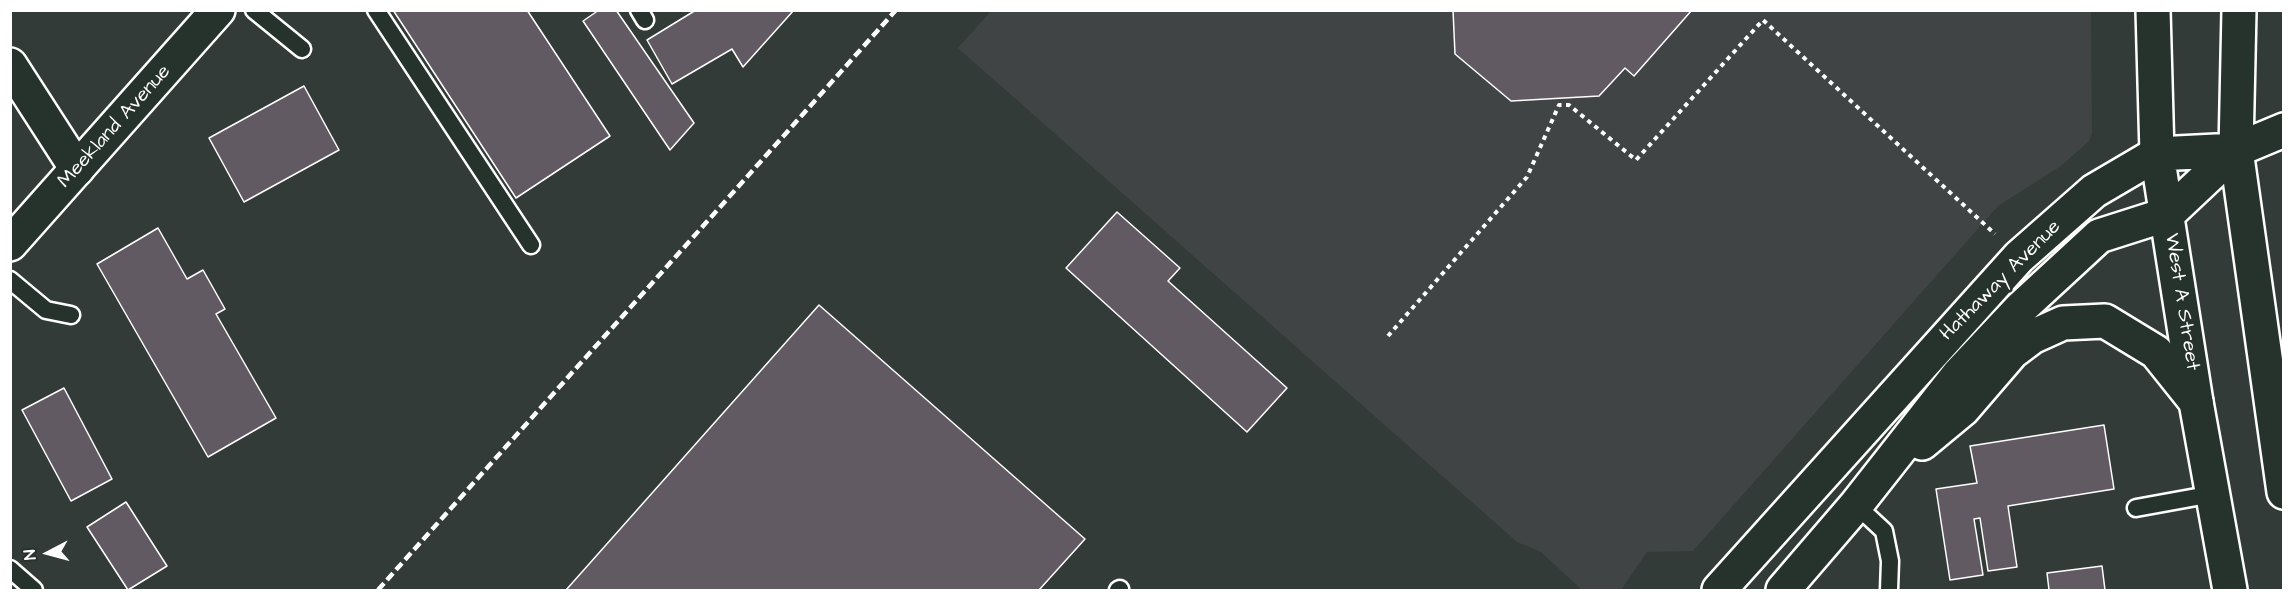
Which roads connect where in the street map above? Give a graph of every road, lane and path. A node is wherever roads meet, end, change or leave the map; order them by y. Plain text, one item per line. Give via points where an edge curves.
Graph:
1 (219, 10) edge
2 (254, 10) edge
3 (376, 10) edge
4 (2153, 10) edge
5 (2239, 10) edge
6 (302, 49) dead end
7 (10, 65) edge
8 (2283, 130) edge
9 (2236, 150) junction
10 (2157, 154) junction
11 (78, 169) junction
12 (2168, 214) junction
13 (10, 244) edge
14 (531, 245) dead end
15 (2019, 257) junction
16 (10, 280) edge
17 (71, 315) dead end
18 (1388, 336) dead end
19 (2196, 402) junction
20 (2278, 416) edge
21 (2283, 492) edge
22 (2213, 494) junction
23 (1863, 495) junction
24 (2136, 508) dead end
25 (10, 569) edge
26 (34, 591) edge
27 (1719, 591) edge
28 (1783, 591) edge
29 (1889, 591) edge
30 (2230, 591) edge

1 - 11 street, Meekland Avenue
2 - 6 lane
3 - 14 lane
4 - 10 street, West A Street
5 - 9 street
7 - 11 street
8 - 9 street
9 - 10 street, Hathaway Avenue
9 - 12 street, Hathaway Avenue
9 - 20 street
10 - 12 street, West A Street
10 - 15 street, Hathaway Avenue via 2094,191
11 - 13 street, Meekland Avenue
12 - 19 street, West A Street
12 - 23 street, Hathaway Avenue via 2098,236 1989,340
15 - 18 path via 1763,20 1636,160 1569,105 1559,105 1527,177
15 - 27 street, Hathaway Avenue
16 - 17 lane via 46,310
19 - 22 street, West A Street
19 - 23 street via 2156,352 2105,321 2063,323 2032,337 2012,352 1963,409
20 - 21 street
22 - 24 lane
22 - 30 street, West A Street
23 - 28 street, Hathaway Avenue
23 - 29 lane via 1884,531 1890,561
25 - 26 lane

